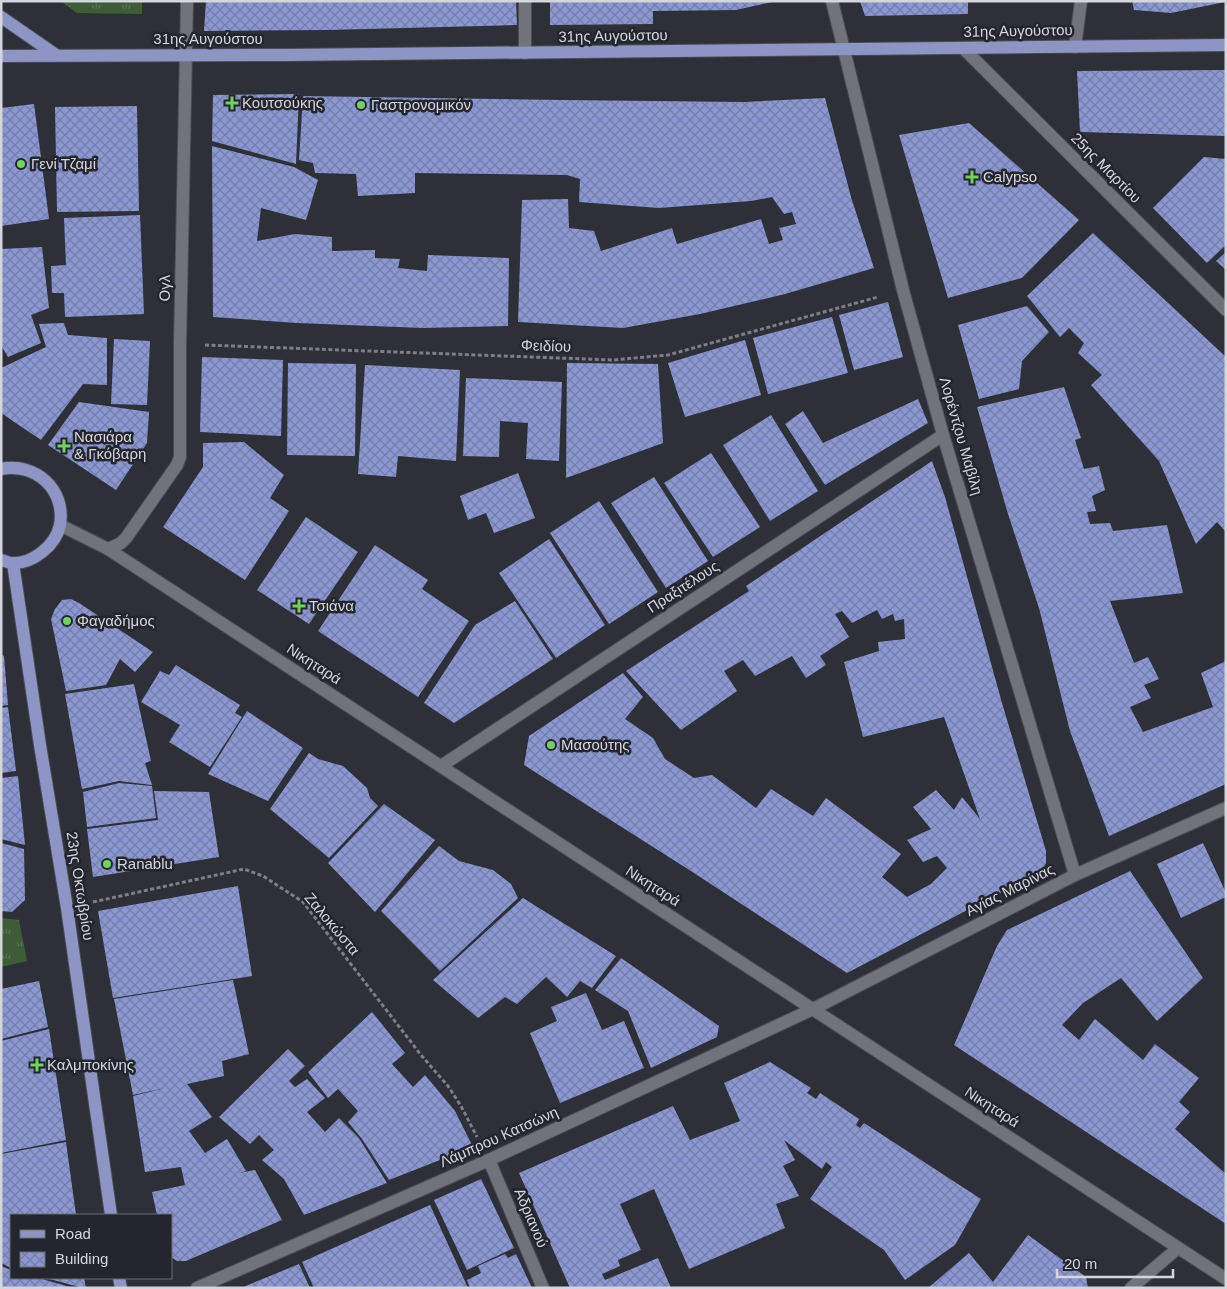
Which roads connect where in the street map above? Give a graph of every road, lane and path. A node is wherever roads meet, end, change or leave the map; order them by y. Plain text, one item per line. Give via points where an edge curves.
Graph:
1 (188, 1) edge
2 (525, 1) edge
3 (832, 1) edge
4 (1081, 1) edge
5 (1, 18) edge
6 (1226, 45) edge
7 (1075, 47) junction
8 (963, 48) junction
9 (844, 50) junction
10 (525, 53) junction
11 (56, 55) junction
12 (1, 56) edge
13 (187, 56) junction
14 (903, 290) junction
15 (1226, 310) edge
16 (180, 344) junction
17 (943, 434) junction
18 (1, 470) edge
19 (60, 525) junction
20 (108, 549) junction
21 (7, 562) edge
22 (441, 766) junction
23 (1226, 808) edge
24 (1075, 875) junction
25 (67, 908) junction
26 (813, 1009) junction
27 (488, 1160) junction
28 (111, 1214) edge
29 (1178, 1248) junction
30 (1226, 1279) edge
31 (196, 1288) edge
32 (543, 1288) edge
33 (1131, 1288) edge

1 - 13 street, Ογλ
2 - 10 street
3 - 9 street, Λορέντζου Μαβίλη
4 - 7 street
5 - 11 main road
6 - 7 main road, 31ης Αυγούστου
7 - 8 main road, 31ης Αυγούστου
8 - 9 main road, 31ης Αυγούστου
8 - 15 street, 25ης Μαρτίου
9 - 10 main road, 31ης Αυγούστου
9 - 14 street, Λορέντζου Μαβίλη
10 - 13 main road, 31ης Αυγούστου
11 - 12 main road, 31ης Αυγούστου
11 - 13 main road, 31ης Αυγούστου
13 - 16 street, Ογλ
14 - 16 path, Φειδίου via 668,355 612,360
14 - 17 street, Λορέντζου Μαβίλη
16 - 20 street, Ογλ via 180,457 126,538
17 - 22 street, Πραξιτέλους
17 - 24 street, Λορέντζου Μαβίλη
18 - 19 main road via 12,467 34,471 50,485 59,504
19 - 20 street, Νικηταρά
19 - 21 main road via 51,545 34,558
20 - 22 street, Νικηταρά
21 - 25 main road, 23ης Οκτωβρίου
22 - 26 street, Νικηταρά
23 - 24 street, Αγίας Μαρίνας
24 - 26 street, Αγίας Μαρίνας
25 - 27 path, Ζαλοκώστα via 244,868 263,876 303,902 448,1086
25 - 28 main road, 23ης Οκτωβρίου
26 - 27 street, Λάμπρου Κατσώνη
26 - 29 street, Νικηταρά
27 - 31 street, Λάμπρου Κατσώνη
27 - 32 street, Αδριανού
29 - 30 street, Νικηταρά
29 - 33 street

